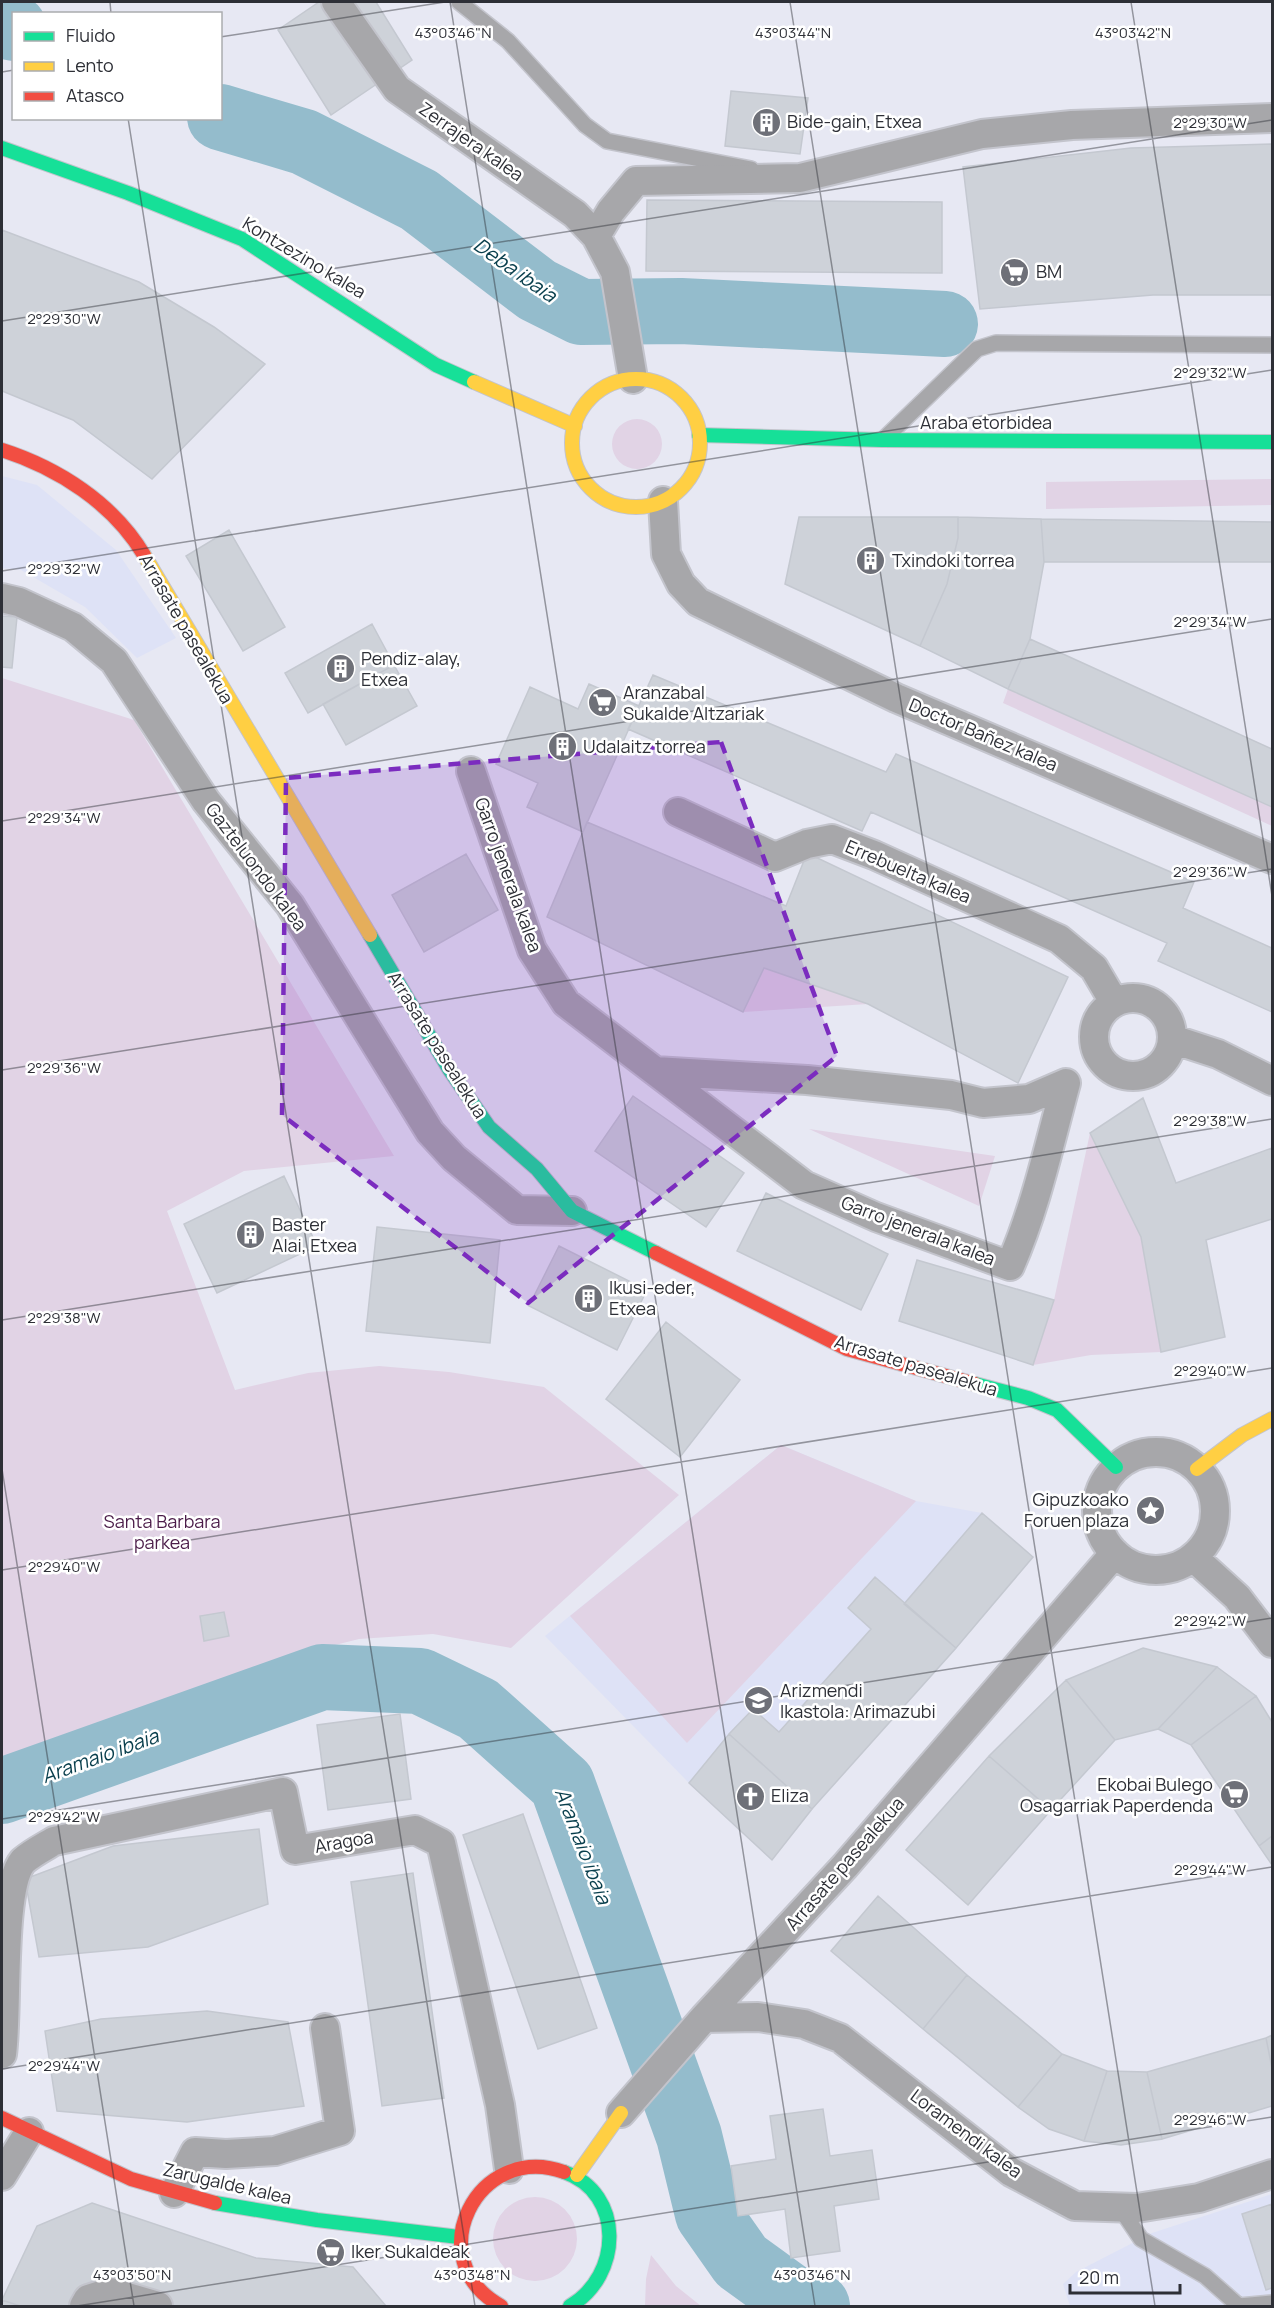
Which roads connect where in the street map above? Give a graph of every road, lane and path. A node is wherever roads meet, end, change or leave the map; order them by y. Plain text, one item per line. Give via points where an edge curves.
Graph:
1 (336, 2) edge
2 (459, 2) edge
3 (1272, 118) edge
4 (2, 148) edge
5 (800, 178) junction
6 (596, 236) junction
7 (1272, 345) edge
8 (632, 369) junction
9 (575, 426) junction
10 (699, 435) junction
11 (882, 440) junction
12 (1272, 442) edge
13 (2, 450) edge
14 (663, 501) junction
15 (2, 598) edge
16 (471, 771) dead end
17 (678, 812) dead end
18 (1272, 859) edge
19 (1114, 1002) junction
20 (1172, 1039) junction
21 (1096, 1054) junction
22 (655, 1071) junction
23 (1272, 1081) edge
24 (1066, 1083) junction
25 (572, 1211) junction
26 (1272, 1419) edge
27 (1116, 1467) junction
28 (1197, 1469) junction
29 (1115, 1553) junction
30 (1193, 1557) junction
31 (1272, 1643) edge
32 (699, 2023) junction
33 (325, 2028) dead end
34 (2, 2054) edge
35 (621, 2113) joint
36 (2, 2118) edge
37 (29, 2132) junction
38 (509, 2169) junction
39 (1272, 2174) edge
40 (577, 2175) junction
41 (2, 2176) edge
42 (174, 2193) junction
43 (1120, 2208) junction
44 (459, 2237) junction
45 (1272, 2303) edge
46 (578, 2305) edge
47 (84, 2307) edge
48 (158, 2307) edge
49 (501, 2307) edge

1 - 6 street, Zerrajera kalea via 398,88 575,214
2 - 5 lane via 508,41 585,124 607,141
3 - 5 street via 1072,125 982,134
4 - 9 street, Kontzezino kalea via 242,239 436,365
5 - 6 street via 636,182
6 - 8 street, Zerrajera kalea via 615,272
7 - 11 lane via 996,343 977,349
8 - 9 street via 594,395
8 - 10 street via 679,395 693,413
9 - 14 street via 574,459 591,488 609,501 630,507
10 - 11 street, Araba etorbidea
10 - 14 street via 697,462 690,478
11 - 12 street, Araba etorbidea
13 - 25 street, Arrasate pasealekua via 30,459 76,484 134,539 448,1069 489,1127 537,1169
14 - 18 street, Doctor Bañez kalea via 666,554 681,584 698,602 896,698
15 - 25 street, Gazteluondo kalea via 73,627 114,662 206,801 290,905 430,1132 454,1158 518,1210
16 - 22 street, Garro jenerala kalea via 532,950 566,1003
17 - 19 street, Errebuelta kalea via 775,857 832,839 874,855 1059,939 1094,968
19 - 20 street via 1141,998 1154,1004 1164,1013
19 - 21 street via 1098,1019 1093,1042
20 - 21 street via 1163,1063 1140,1076 1115,1073
20 - 23 street via 1218,1054
21 - 24 street
22 - 24 street via 807,1080 951,1095 983,1103 1029,1099
22 - 24 street, Garro jenerala kalea via 804,1185 1010,1266 1030,1216
25 - 27 street, Arrasate pasealekua via 847,1349 1028,1398 1056,1410
26 - 28 street via 1242,1435
27 - 28 street via 1148,1452 1166,1453
27 - 29 street via 1098,1500 1103,1538
28 - 30 street via 1213,1497 1215,1514 1212,1530
29 - 30 street via 1137,1566 1162,1570
29 - 32 street, Arrasate pasealekua via 845,1866
30 - 31 street via 1237,1597
32 - 35 street, Arrasate pasealekua
32 - 43 street, Loramendi kalea via 770,2019 804,2024 840,2038 1011,2172 1075,2206
33 - 42 street via 340,2131 275,2151 195,2152
34 - 38 street, Aragoa via 4,1928 11,1883 22,1861 54,1841 283,1792 295,1850 415,1830 441,1843 500,2105
35 - 40 street, Arrasate pasealekua
36 - 37 street, Zarugalde kalea
37 - 41 street
37 - 42 street, Zarugalde kalea via 108,2170
38 - 40 street via 546,2165
38 - 44 street via 492,2178 473,2198
39 - 43 street, Loramendi kalea via 1199,2198
40 - 46 street via 599,2200 610,2228 604,2271
42 - 44 street, Zarugalde kalea via 265,2214
43 - 45 lane via 1141,2239 1205,2276 1239,2306
44 - 49 street via 465,2266 480,2290
47 - 48 street via 88,2299 110,2292

